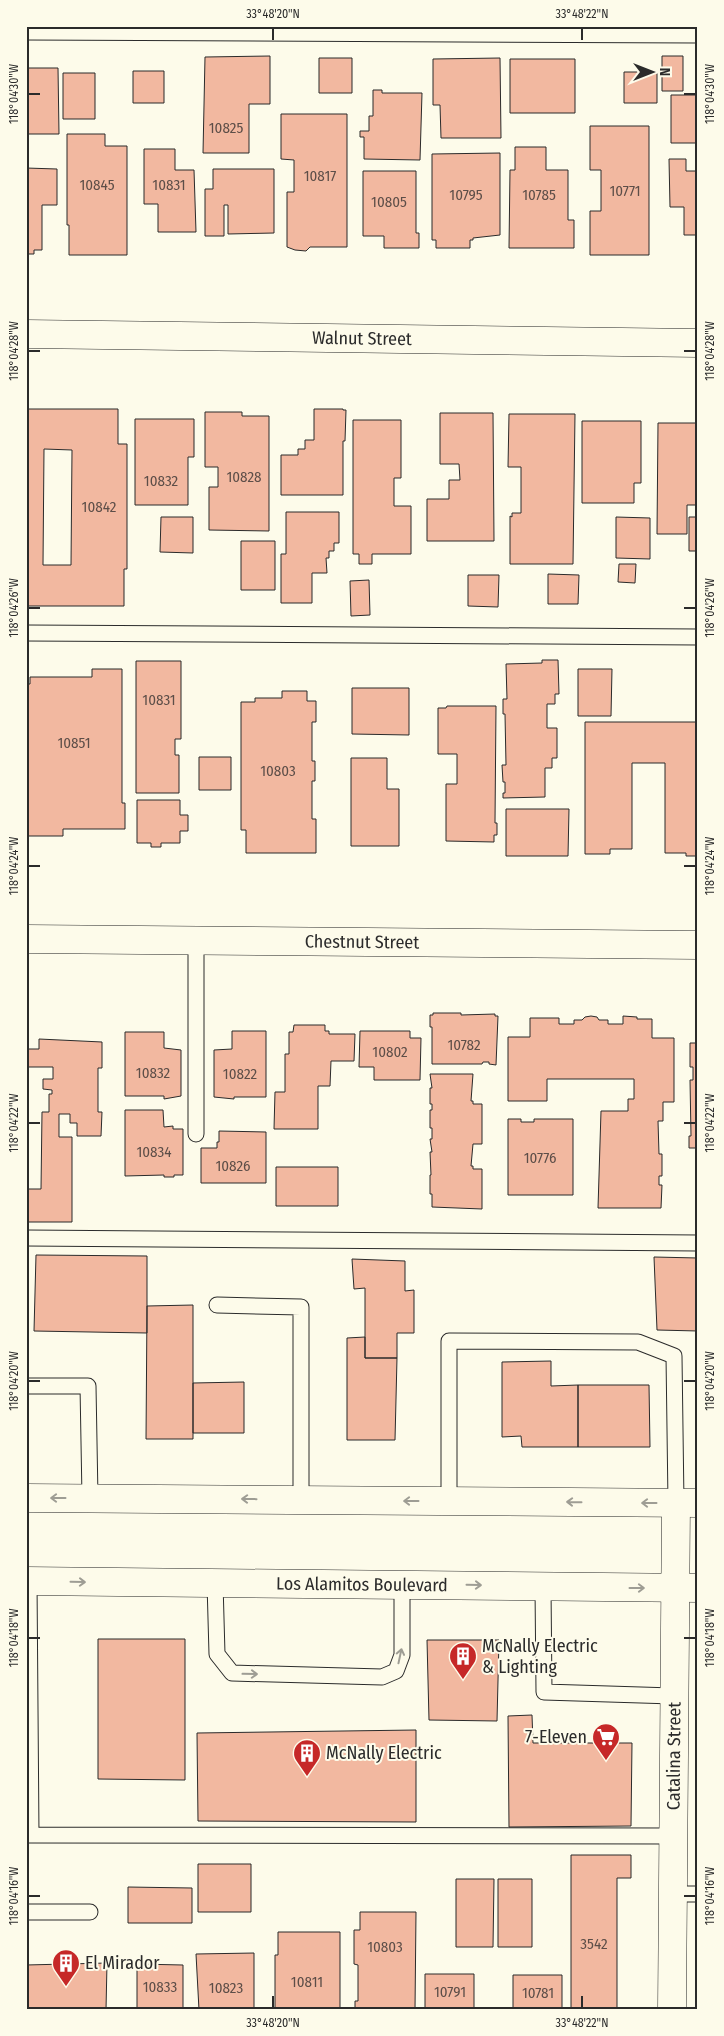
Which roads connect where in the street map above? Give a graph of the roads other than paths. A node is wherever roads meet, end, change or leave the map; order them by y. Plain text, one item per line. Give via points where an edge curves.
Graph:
1 (232, 30) edge
2 (26, 32) edge
3 (698, 35) edge
4 (26, 334) edge
5 (698, 343) edge
6 (26, 633) edge
7 (698, 637) edge
8 (26, 939) edge
9 (196, 941) junction
10 (698, 945) edge
11 (196, 1134) dead end
12 (26, 1238) edge
13 (698, 1243) edge
14 (217, 1305) dead end
15 (26, 1386) edge
16 (26, 1498) edge
17 (90, 1498) junction
18 (301, 1500) junction
19 (449, 1501) junction
20 (687, 1503) edge
21 (28, 1581) edge
22 (215, 1583) junction
23 (402, 1584) junction
24 (543, 1587) junction
25 (686, 1588) edge
26 (673, 1696) junction
27 (29, 1835) edge
28 (673, 1836) junction
29 (685, 1894) edge
30 (26, 1912) edge
31 (90, 1912) dead end
32 (672, 2010) edge

1 - 2 lane
1 - 3 lane
4 - 5 street, Walnut Street
6 - 7 lane
8 - 9 street, Chestnut Street
9 - 10 street, Chestnut Street
9 - 11 lane
12 - 13 lane
14 - 18 lane via 301,1307
15 - 17 lane via 88,1386
17 -> 16 street
18 -> 17 street
19 -> 18 street
20 -> 19 street
19 - 20 lane via 449,1341 638,1342 674,1356
20 - 25 street, Catalina Street
21 -> 22 street, Los Alamitos Boulevard
21 - 27 lane
22 - 23 street, Los Alamitos Boulevard
22 -> 23 lane via 217,1654 232,1673 382,1676 396,1671 402,1655
23 -> 24 street, Los Alamitos Boulevard
24 -> 25 street, Los Alamitos Boulevard
24 - 26 lane via 544,1692
25 - 26 street, Catalina Street
26 - 28 street, Catalina Street
27 - 28 lane
28 - 29 street, Catalina Street
29 - 32 street, Catalina Street
30 - 31 lane

